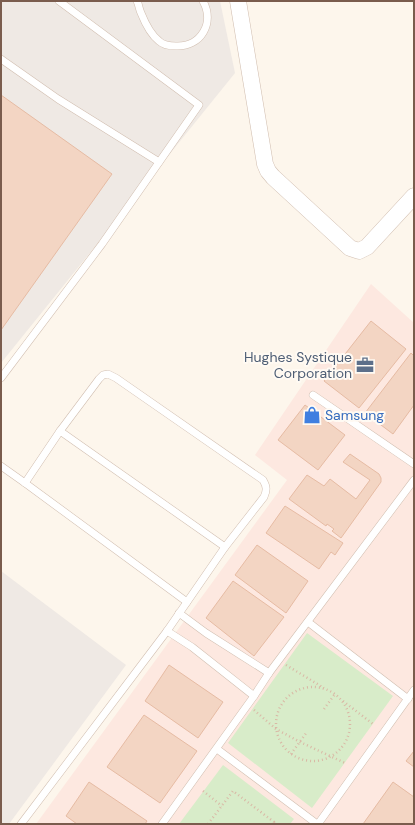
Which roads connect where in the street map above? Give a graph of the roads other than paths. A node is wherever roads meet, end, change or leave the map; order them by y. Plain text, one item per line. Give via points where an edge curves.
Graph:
1 (59, 1) edge
2 (137, 1) edge
3 (203, 1) edge
4 (238, 1) edge
5 (1, 59) edge
6 (159, 162) junction
7 (414, 196) edge
8 (1, 378) edge
9 (313, 395) dead end
10 (60, 431) junction
11 (414, 464) edge
12 (1, 466) edge
13 (414, 480) edge
14 (25, 483) junction
15 (225, 548) junction
16 (187, 602) junction
17 (179, 613) junction
18 (308, 622) junction
19 (167, 631) junction
20 (269, 674) junction
21 (414, 690) edge
22 (254, 696) junction
23 (408, 699) junction
24 (217, 749) junction
25 (21, 824) edge
26 (162, 824) edge
27 (318, 824) edge

1 - 6 lane via 199,105
2 - 3 lane via 149,30 160,42 168,46 184,46 204,32 207,14
4 - 7 street via 265,164 273,177 350,248 359,251 367,247
5 - 6 lane via 58,99
6 - 8 lane via 102,244
9 - 11 lane
10 - 14 lane
10 - 15 lane
10 - 15 lane via 103,374 108,374 263,480 266,485 264,497
12 - 14 lane
13 - 18 lane
14 - 16 lane
15 - 16 lane
16 - 17 lane
17 - 19 lane
17 - 20 lane
18 - 20 lane
18 - 23 lane
19 - 22 lane via 192,647
19 - 25 lane
20 - 22 lane
21 - 23 lane
22 - 24 lane
23 - 27 lane
24 - 26 lane
24 - 27 lane

